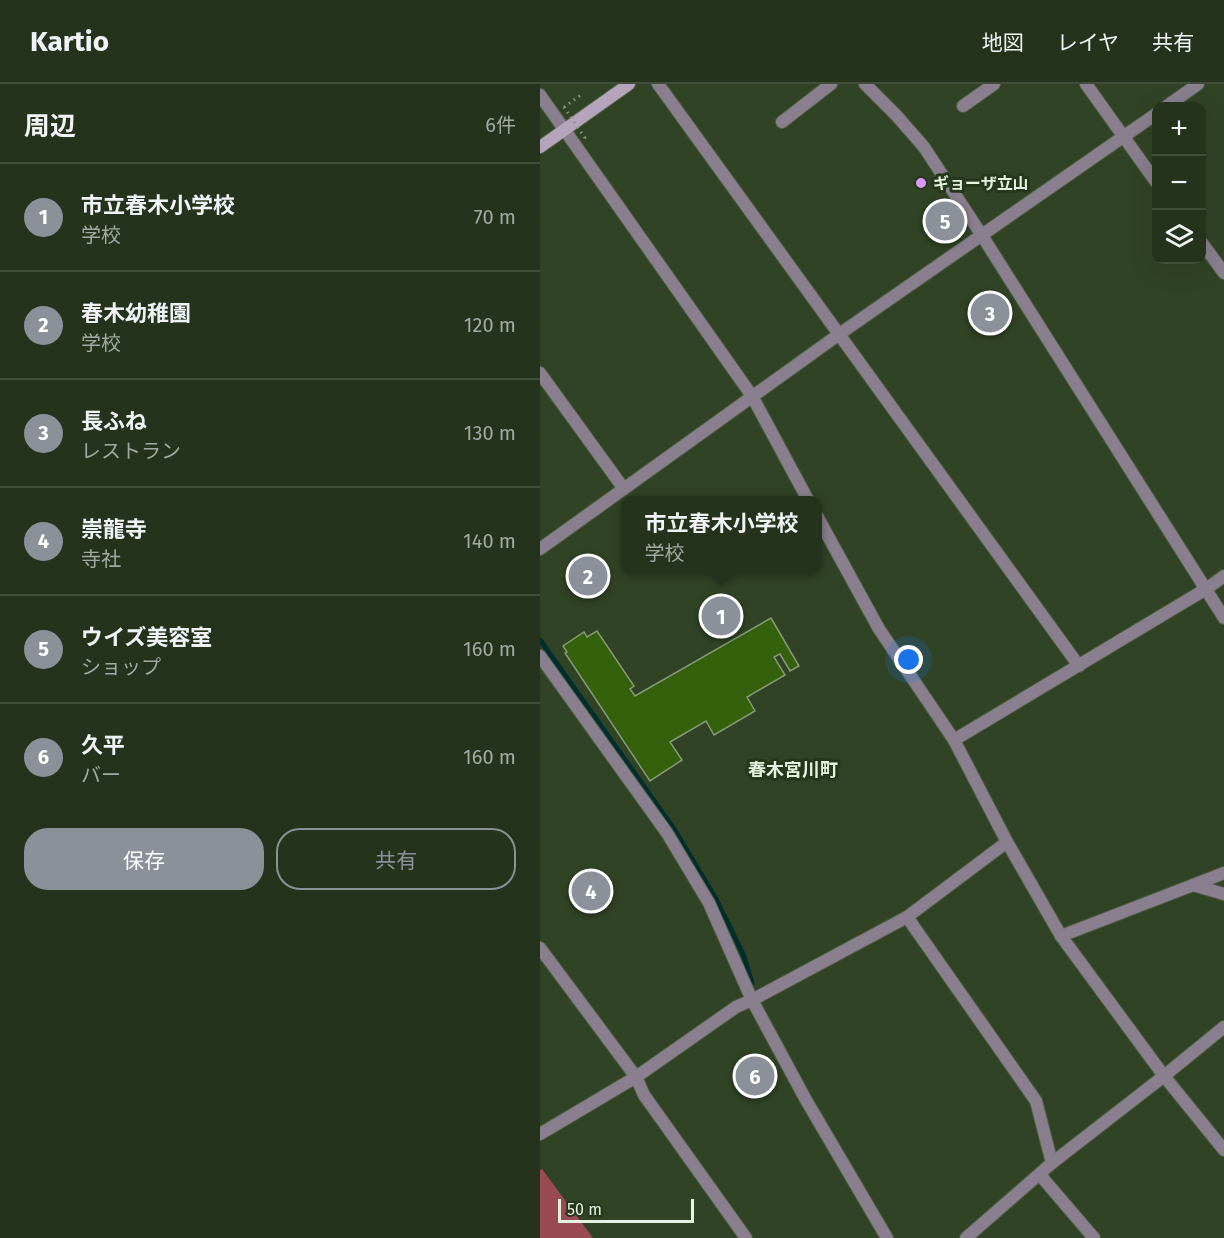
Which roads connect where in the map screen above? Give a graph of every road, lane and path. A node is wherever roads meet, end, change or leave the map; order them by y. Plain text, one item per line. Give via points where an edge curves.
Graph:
1 (629, 84) edge
2 (658, 84) edge
3 (831, 84) edge
4 (865, 84) edge
5 (994, 84) edge
6 (1086, 84) edge
7 (1198, 84) edge
8 (540, 95) edge
9 (582, 98) dead end
10 (1173, 102) edge
11 (963, 106) dead end
12 (1152, 117) edge
13 (782, 122) dead end
14 (564, 130) junction
15 (1124, 138) junction
16 (582, 141) dead end
17 (540, 147) edge
18 (1152, 176) edge
19 (981, 234) junction
20 (1206, 248) edge
21 (1224, 273) edge
22 (838, 334) junction
23 (540, 373) edge
24 (752, 396) junction
25 (624, 489) junction
26 (805, 496) edge
27 (822, 525) edge
28 (540, 549) edge
29 (1224, 576) edge
30 (1206, 589) junction
31 (1224, 618) edge
32 (540, 656) edge
33 (1079, 666) junction
34 (954, 741) junction
35 (1007, 842) junction
36 (1224, 873) edge
37 (1192, 885) junction
38 (1224, 894) edge
39 (907, 917) junction
40 (1061, 936) junction
41 (540, 948) edge
42 (752, 1000) junction
43 (1224, 1027) edge
44 (1164, 1076) junction
45 (636, 1077) junction
46 (540, 1134) edge
47 (1224, 1150) edge
48 (1052, 1163) junction
49 (1040, 1174) junction
50 (746, 1238) edge
51 (887, 1238) edge
52 (966, 1238) edge
53 (1094, 1238) edge

1 - 14 main road
2 - 22 street
3 - 13 street
4 - 19 street via 924,147
5 - 11 street
6 - 15 street
7 - 10 street
8 - 14 street
9 - 16 path, bridge via 581,95 564,107 585,138
12 - 15 street
14 - 17 main road
14 - 24 street
15 - 18 street
15 - 19 street
19 - 22 street
19 - 30 street
20 - 21 street
22 - 24 street
22 - 33 street
23 - 25 street
24 - 25 street
24 - 26 street
25 - 28 street
27 - 34 street via 879,629
29 - 30 street
30 - 31 street
30 - 33 street
32 - 42 street via 666,833 710,903
33 - 34 street
34 - 35 street
35 - 39 street
35 - 40 street
36 - 37 street
37 - 38 street
37 - 40 street
39 - 42 street
39 - 48 street via 1036,1101
40 - 44 street
41 - 45 street
42 - 45 street via 736,1007
42 - 51 street
43 - 44 street
44 - 47 street
44 - 48 street
45 - 46 street
45 - 50 street via 644,1095
48 - 49 street
49 - 52 street
49 - 53 street

